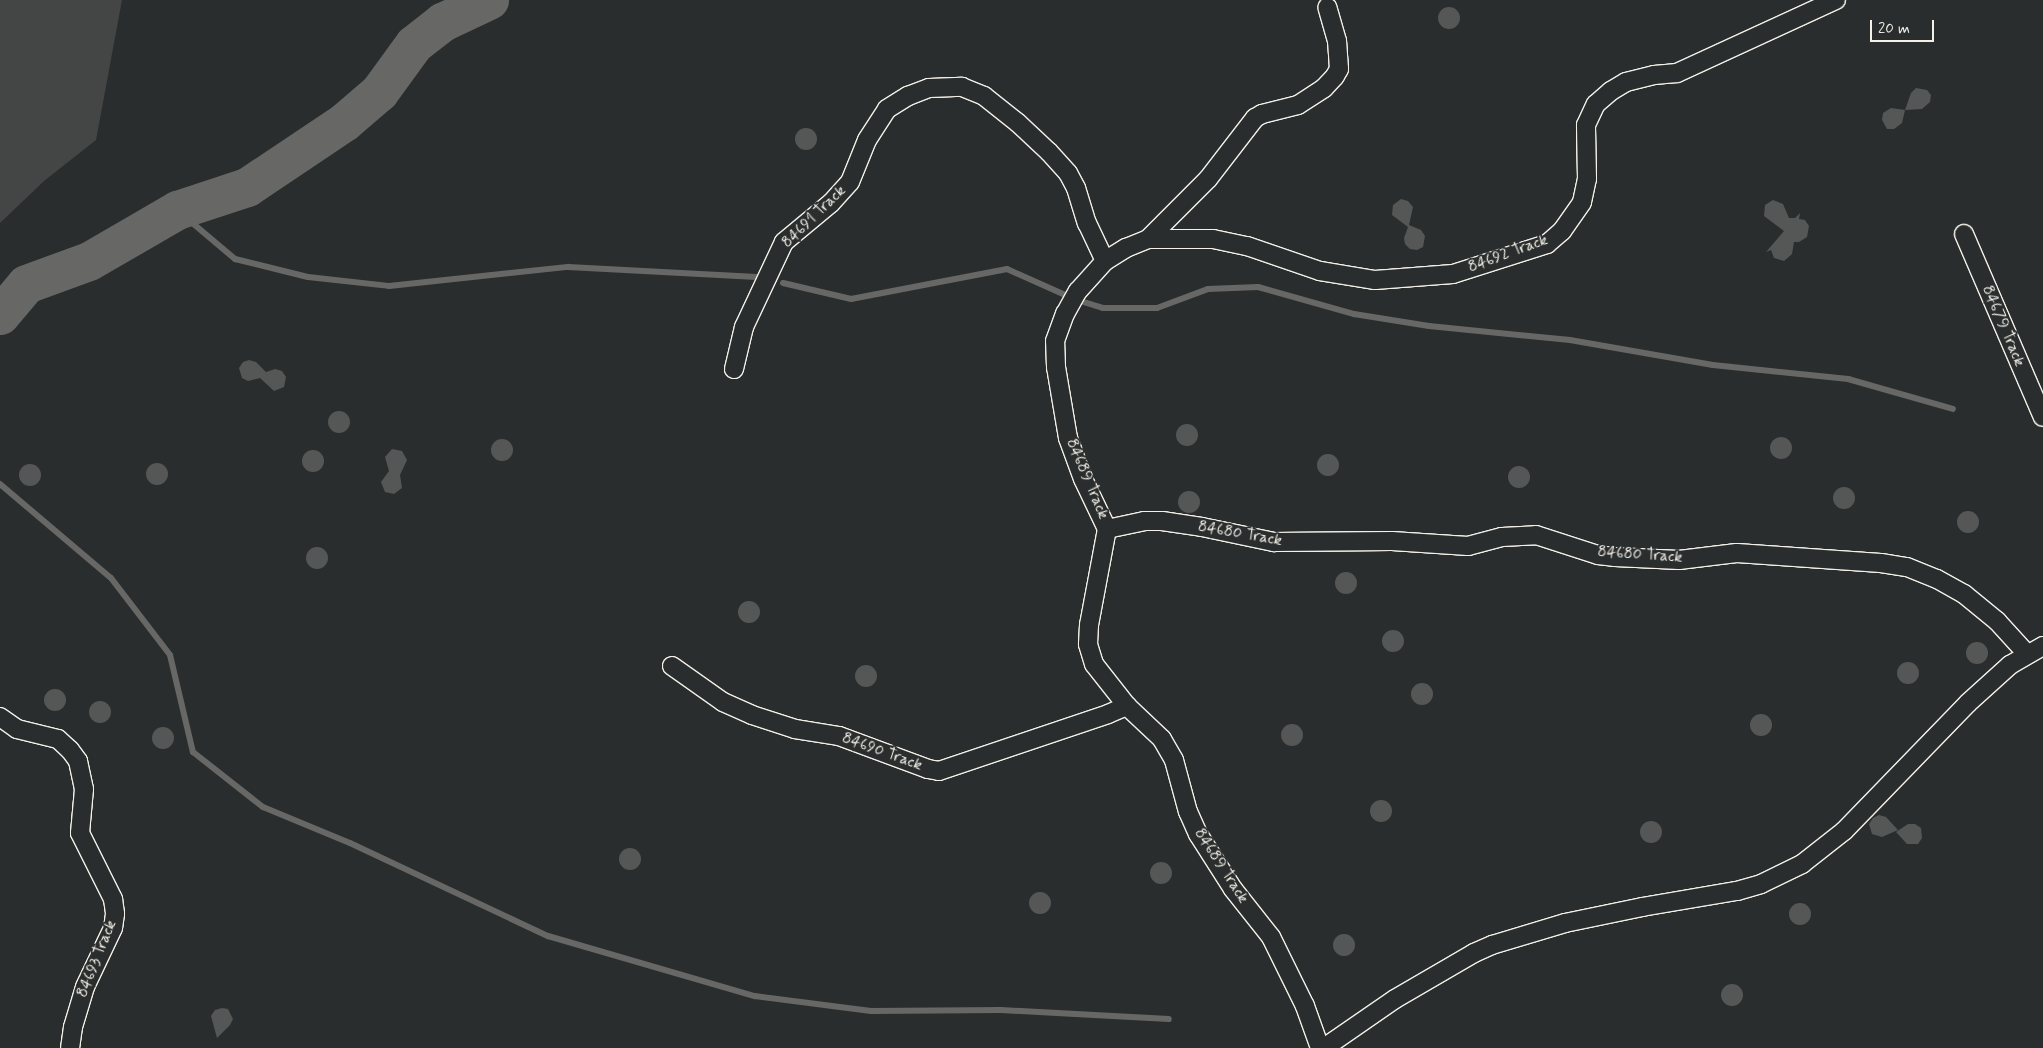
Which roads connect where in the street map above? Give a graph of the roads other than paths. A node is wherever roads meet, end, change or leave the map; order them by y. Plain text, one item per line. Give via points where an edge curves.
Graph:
1 (1836, 0) edge
2 (1327, 8) dead end
3 (1964, 234) dead end
4 (1148, 239) junction
5 (1105, 261) junction
6 (734, 369) dead end
7 (2043, 417) edge
8 (1107, 529) junction
9 (2043, 646) edge
10 (2027, 654) junction
11 (672, 666) dead end
12 (1127, 706) junction
13 (0, 717) edge
14 (70, 1048) edge
15 (1320, 1048) edge
16 (1324, 1048) edge

1 - 4 street, 84692 Track via 1677,73 1626,82 1596,104 1586,125 1587,179 1582,202 1562,231 1547,244 1453,274 1375,280 1320,271 1247,246 1213,239
2 - 4 street, 84689 Track via 1337,41 1339,69 1336,76 1298,105 1255,118 1208,179
3 - 7 street, 84679 Track
4 - 5 street, 84689 Track
5 - 6 street, 84691 Track via 1068,172 1049,152 984,96 962,87 929,88 887,109 867,140 850,182 831,203 784,242 744,327
5 - 8 street, 84689 Track via 1078,291 1055,341 1068,438
8 - 10 street, 84680 Track via 1144,521 1162,521 1274,542 1392,541 1468,546 1502,537 1536,535 1598,555 1615,557 1679,560 1737,553 1881,563 1907,567 1964,594 1997,621
8 - 12 street, 84689 Track via 1088,644 1094,664
9 - 10 street
10 - 16 street via 1968,702 1844,832 1789,872 1737,891 1565,923 1492,945 1395,998
11 - 12 street, 84690 Track via 723,702 752,715 795,729 839,736 939,771
12 - 15 street, 84689 Track via 1162,739 1174,760 1188,812 1198,834 1233,889 1271,937 1305,1006
13 - 14 street, 84693 Track via 17,729 58,739 78,761 84,789 80,833 113,899 113,928 84,987

